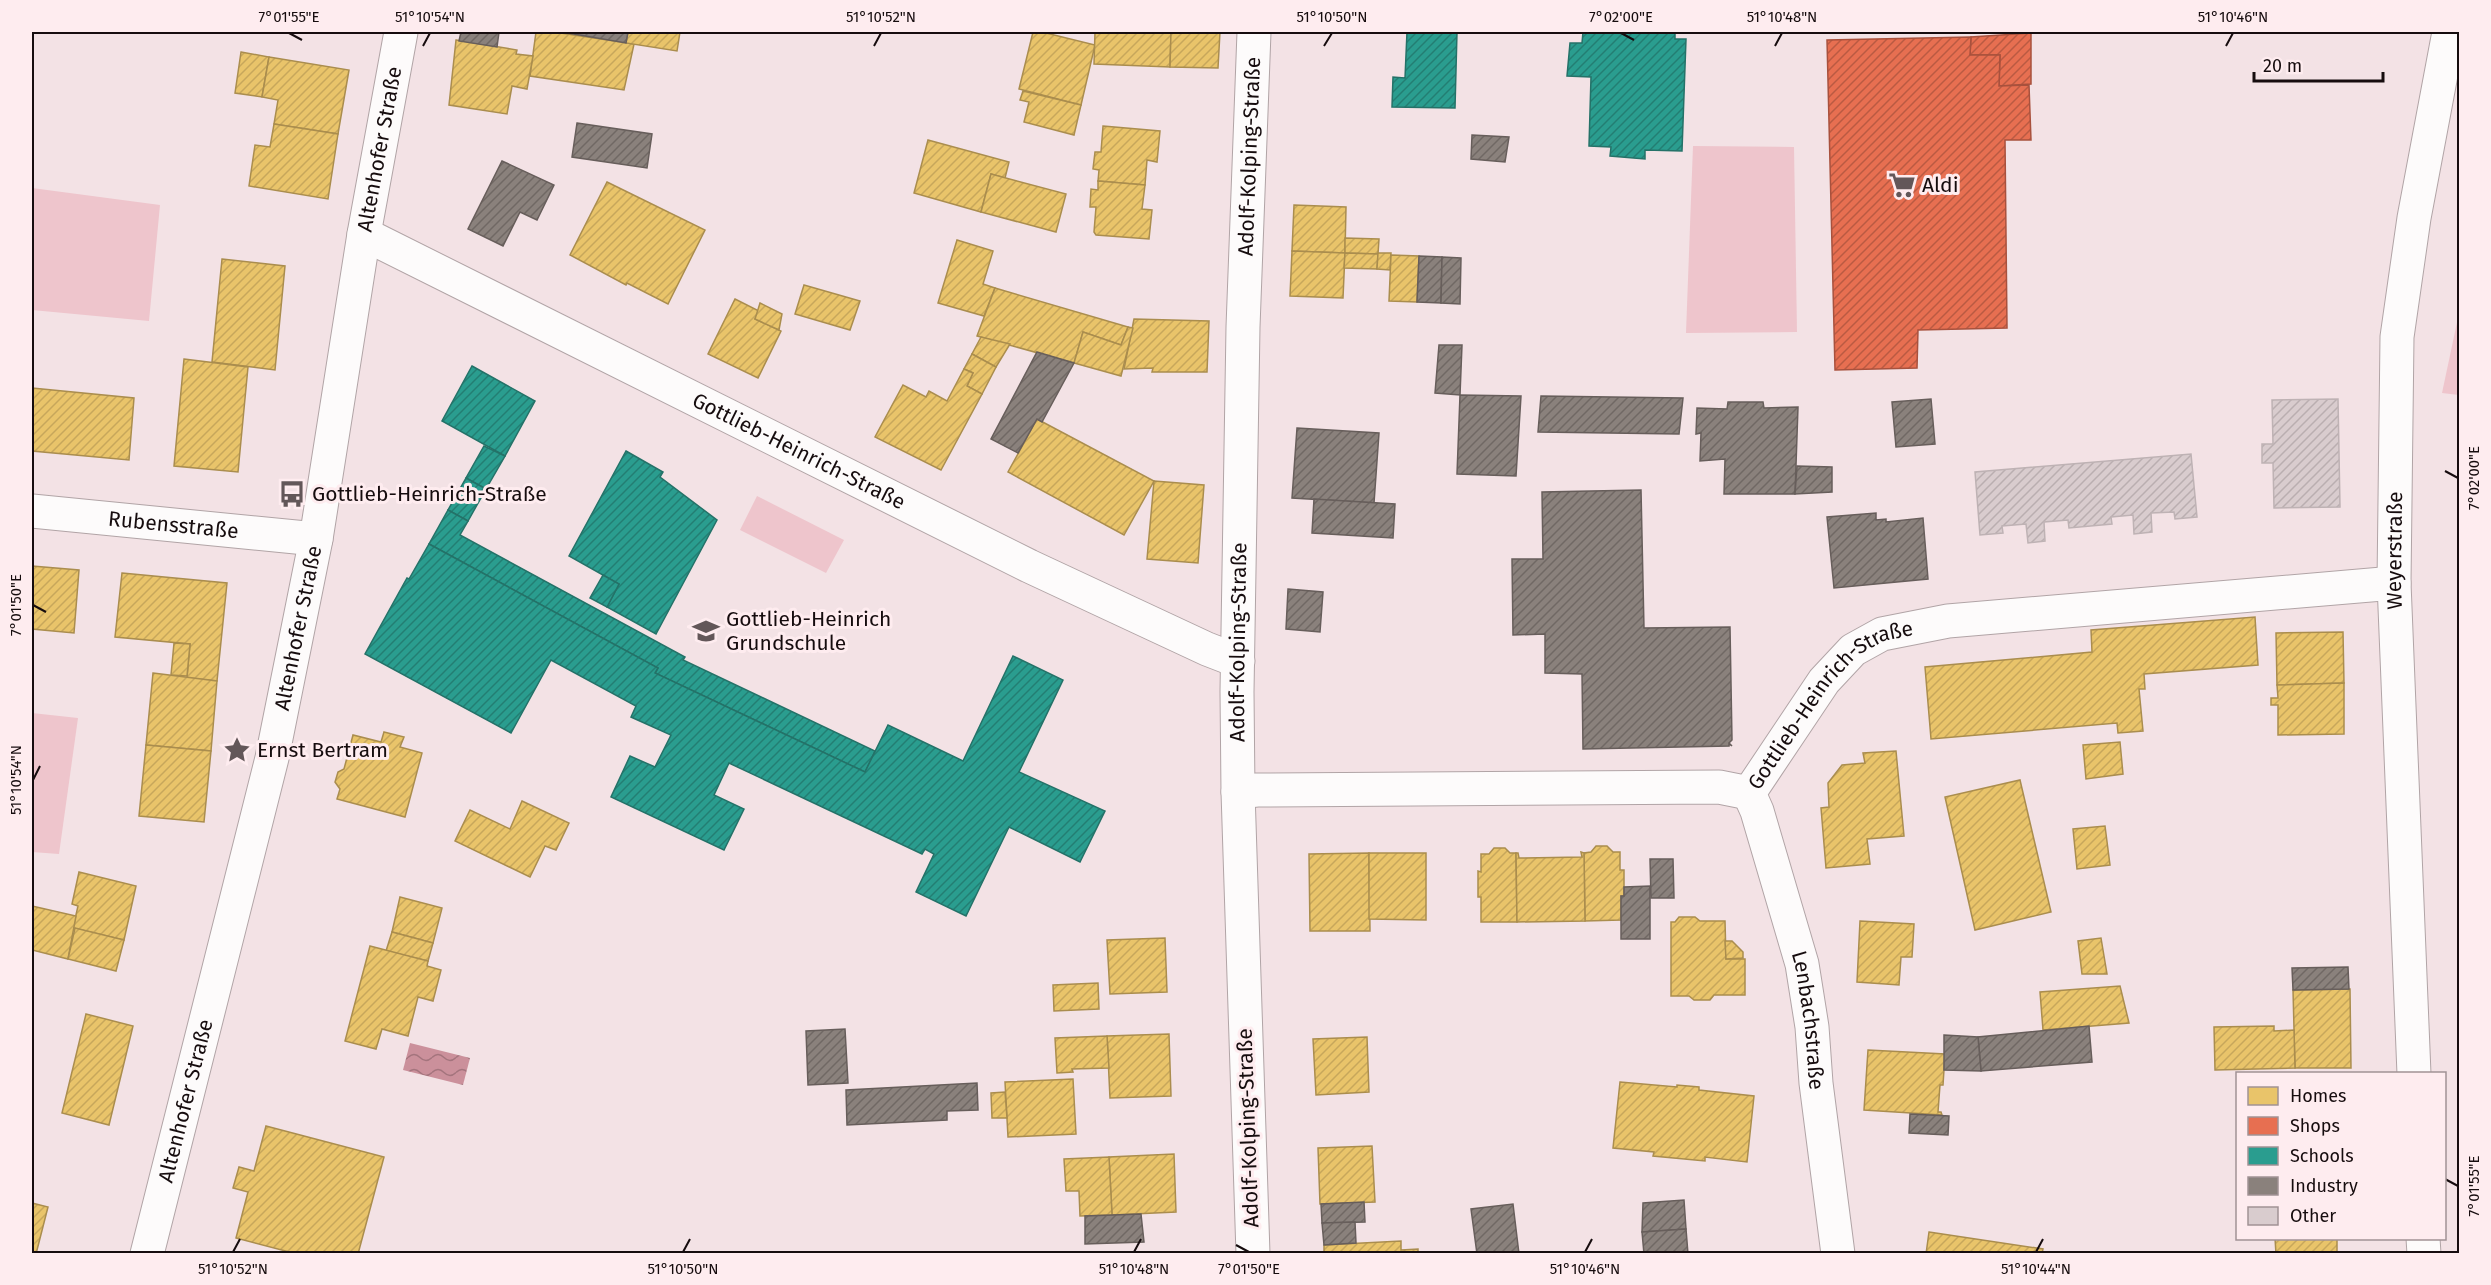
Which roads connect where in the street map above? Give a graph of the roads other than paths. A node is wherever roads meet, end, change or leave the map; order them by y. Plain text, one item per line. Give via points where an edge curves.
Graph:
1 (401, 32) edge
2 (1254, 32) edge
3 (2449, 32) edge
4 (364, 234) junction
5 (32, 511) edge
6 (316, 539) junction
7 (2394, 583) junction
8 (1238, 661) junction
9 (1238, 792) junction
10 (1749, 793) junction
11 (2414, 1072) edge
12 (147, 1254) edge
13 (1252, 1254) edge
14 (1839, 1254) edge

1 - 4 street, Altenhofer Straße
2 - 8 street, Adolf-Kolping-Straße via 1243,327
3 - 7 street, Weyerstraße via 2414,218 2397,337
4 - 6 street, Altenhofer Straße
4 - 8 street, Gottlieb-Heinrich-Straße via 1029,566
5 - 6 street, Rubensstraße
6 - 12 street, Altenhofer Straße via 272,758
7 - 10 street, Gottlieb-Heinrich-Straße via 1948,621 1882,634 1853,650 1824,681
7 - 11 street, Weyerstraße
8 - 9 street, Adolf-Kolping-Straße
9 - 10 street, Gottlieb-Heinrich-Straße via 1719,788
9 - 13 street, Adolf-Kolping-Straße
10 - 14 street, Lenbachstraße via 1802,964

